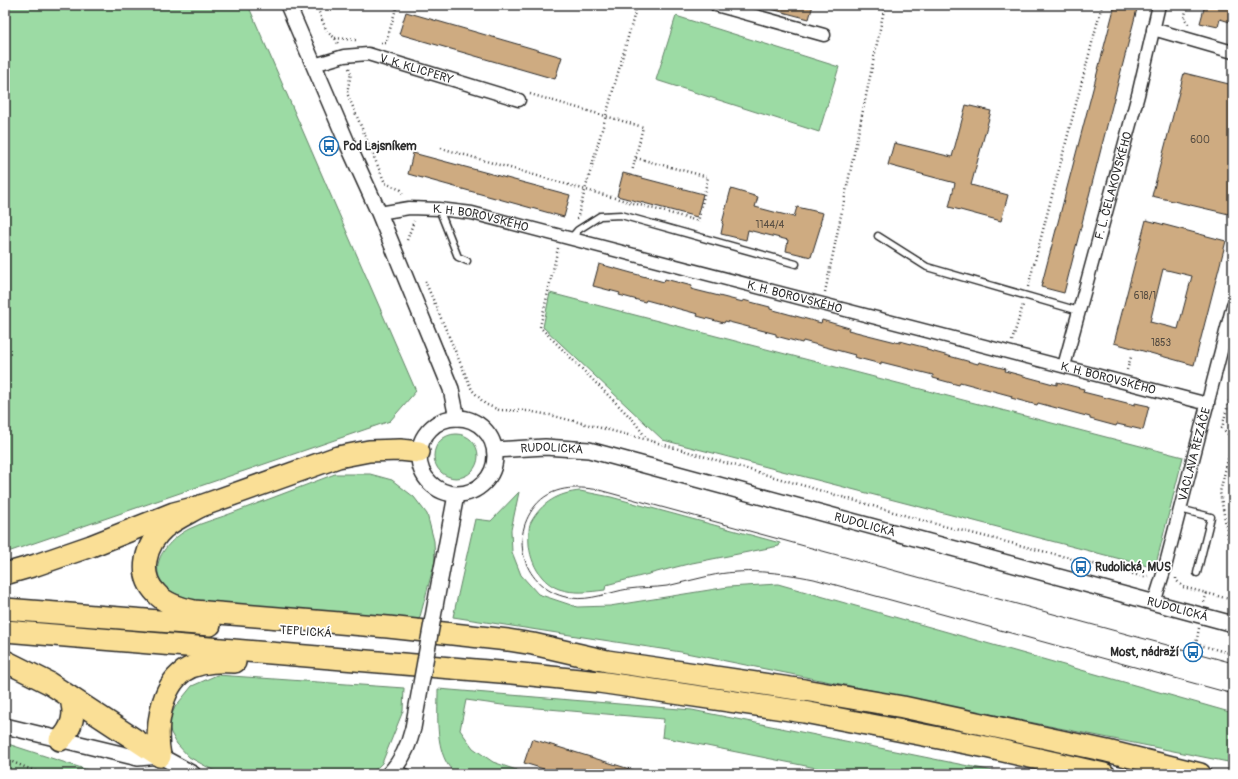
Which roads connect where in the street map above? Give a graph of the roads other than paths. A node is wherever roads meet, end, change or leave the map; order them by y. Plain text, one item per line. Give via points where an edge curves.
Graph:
1 (288, 5) edge
2 (716, 5) edge
3 (1159, 5) edge
4 (1153, 29) junction
5 (824, 35) dead end
6 (1233, 52) edge
7 (314, 65) junction
8 (519, 100) road end
9 (439, 209) junction
10 (379, 214) junction
11 (878, 236) dead end
12 (566, 237) junction
13 (467, 261) dead end
14 (796, 264) dead end
15 (1233, 305) edge
16 (1078, 311) junction
17 (1064, 366) junction
18 (1208, 404) junction
19 (457, 418) junction
20 (495, 450) junction
21 (419, 452) junction
22 (456, 495) junction
23 (201, 506) junction
24 (1180, 509) junction
25 (1197, 573) dead end
26 (5, 574) edge
27 (1154, 604) junction
28 (5, 609) edge
29 (1233, 624) edge
30 (5, 631) edge
31 (607, 661) junction
32 (5, 662) edge
33 (599, 682) junction
34 (70, 697) junction
35 (5, 726) edge
36 (60, 740) junction
37 (160, 756) junction
38 (188, 771) edge
39 (392, 771) edge
40 (409, 774) edge
41 (1104, 774) edge
42 (1200, 774) edge

1 - 7 street
2 - 5 street
3 - 4 street, F. L. ČELAKOVSKÉHO
4 - 6 street
4 - 16 street, F. L. ČELAKOVSKÉHO via 1138,95
7 - 8 street, V. K. KLICPERY via 344,56 368,54
7 - 10 street
9 - 10 street, K. H. BOROVSKÉHO via 409,208
9 - 12 street, K. H. BOROVSKÉHO via 472,213
9 - 13 lane via 458,258
10 - 19 street via 451,389
11 - 16 lane via 927,268
12 - 14 lane via 600,216 621,215
12 - 17 street, K. H. BOROVSKÉHO
15 - 18 street, VÁCLAVA ŘEZÁČE
16 - 17 street, F. L. ČELAKOVSKÉHO
17 - 18 street, K. H. BOROVSKÉHO
18 - 24 street, VÁCLAVA ŘEZÁČE
19 - 20 street via 478,424 492,440
19 - 21 street via 436,424 422,441
20 - 22 street via 495,462 486,482 477,489
20 - 27 street, RUDOLICKÁ via 545,447 589,450
21 - 22 street via 419,464 432,486
21 - 23 highway via 369,451 338,457
22 - 39 street, bridge via 410,742
23 - 26 highway via 174,513 77,551
23 - 31 highway via 164,528 148,548 145,560 148,582 156,593 176,606 194,612 388,627 508,640
24 - 25 lane via 1211,517
24 - 27 street, VÁCLAVA ŘEZÁČE
27 - 29 street, RUDOLICKÁ
28 - 31 highway, TEPLICKÁ via 366,637
30 - 33 highway
31 - 42 highway via 903,707
32 - 34 highway via 49,683
33 - 37 highway via 511,684 230,662 206,663 183,672 165,695 159,720
33 - 41 highway via 812,714 986,747
34 - 36 highway via 73,703 73,717 69,730
34 - 37 highway
35 - 36 street
36 - 37 street via 138,758
37 - 38 street
39 - 40 lane

